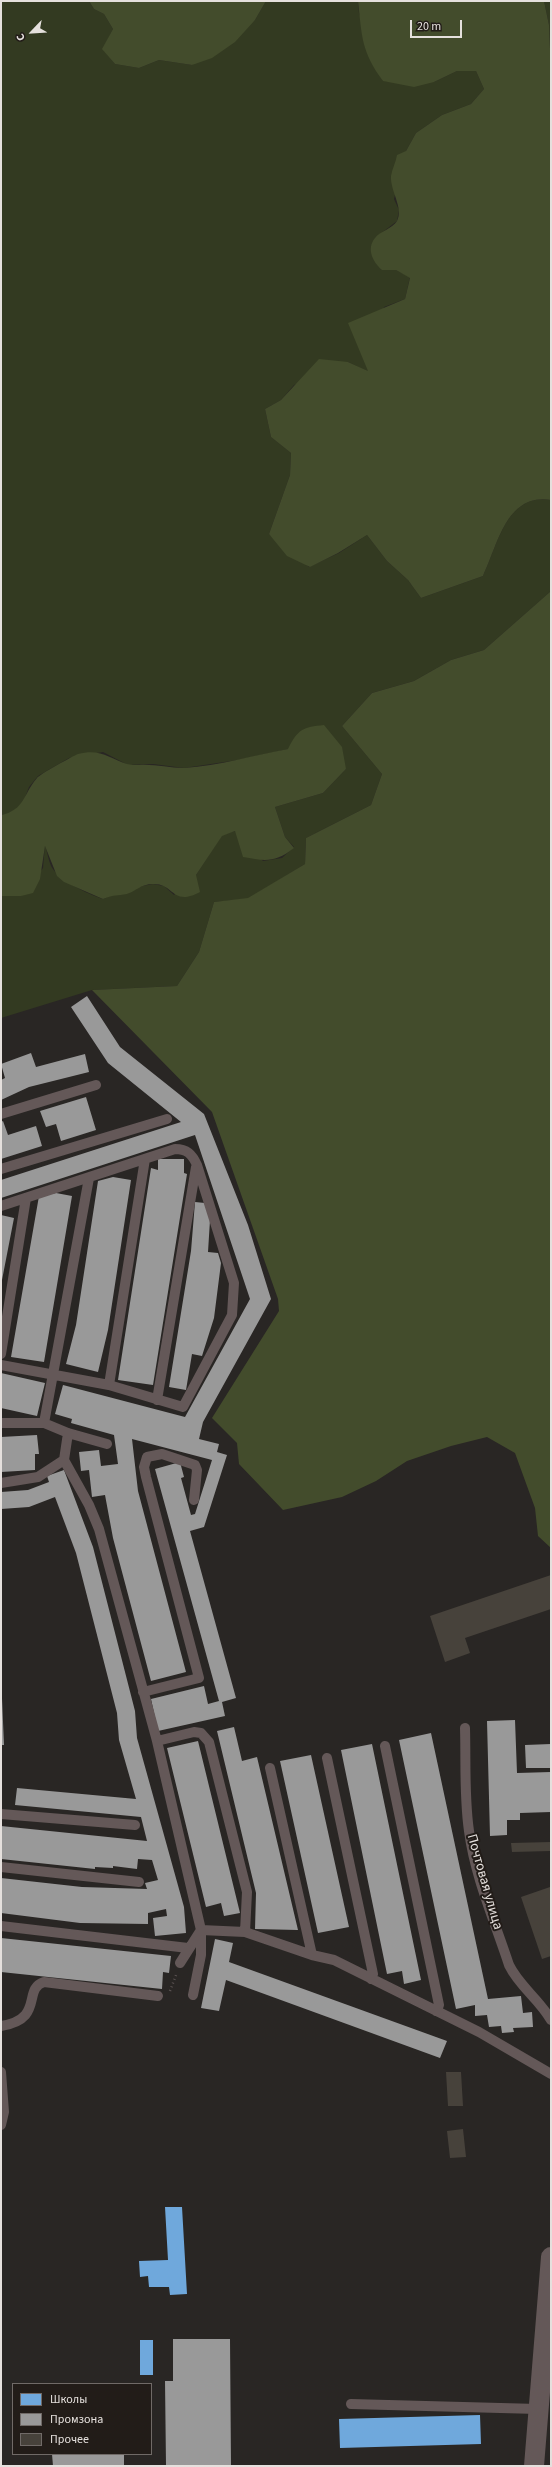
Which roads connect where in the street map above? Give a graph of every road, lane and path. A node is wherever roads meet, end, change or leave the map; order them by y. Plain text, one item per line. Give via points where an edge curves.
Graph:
1 (96, 1086) dead end
2 (1, 1114) edge
3 (166, 1119) dead end
4 (145, 1159) junction
5 (197, 1165) junction
6 (1, 1169) edge
7 (89, 1178) junction
8 (26, 1198) junction
9 (1, 1206) edge
10 (1, 1354) edge
11 (1, 1365) edge
12 (54, 1374) junction
13 (109, 1385) junction
14 (156, 1400) junction
15 (44, 1423) junction
16 (2, 1424) edge
17 (68, 1433) junction
18 (107, 1444) dead end
19 (64, 1460) junction
20 (1, 1483) edge
21 (194, 1500) dead end
22 (143, 1692) junction
23 (465, 1728) dead end
24 (157, 1741) junction
25 (385, 1746) dead end
26 (327, 1758) dead end
27 (270, 1768) dead end
28 (1, 1814) edge
29 (135, 1825) dead end
30 (1, 1867) edge
31 (139, 1882) dead end
32 (1, 1926) edge
33 (201, 1930) junction
34 (245, 1932) junction
35 (188, 1948) junction
36 (312, 1955) junction
37 (180, 1963) joint
38 (371, 1979) junction
39 (193, 1995) dead end
40 (158, 1996) joint
41 (436, 2011) junction
42 (551, 2020) edge
43 (1, 2026) edge
44 (1, 2072) edge
45 (551, 2074) edge
46 (1, 2125) edge
47 (551, 2257) edge
48 (546, 2366) edge
49 (351, 2404) dead end
50 (538, 2410) junction
51 (534, 2466) edge

1 - 2 lane
3 - 6 lane
4 - 5 lane via 175,1149 184,1149
4 - 7 lane
4 - 13 lane
5 - 14 lane
5 - 14 lane via 234,1283 234,1306 232,1315 183,1407
7 - 8 lane
7 - 12 lane
8 - 9 lane
8 - 10 lane
11 - 12 lane
12 - 13 lane
12 - 15 lane
13 - 14 lane
15 - 16 lane
15 - 17 lane
17 - 18 lane
17 - 19 lane
19 - 20 lane via 38,1477
19 - 22 lane via 99,1529
21 - 22 lane via 197,1470 195,1465 162,1454 147,1457 144,1467 146,1477 199,1678
22 - 24 lane
23 - 42 lane, Почтовая улица via 466,1803 476,1864 514,1976 543,2006
24 - 33 lane
24 - 34 lane via 194,1732 202,1733 209,1742 247,1892
25 - 41 lane via 439,2005
26 - 38 lane via 373,1974
27 - 36 lane
28 - 29 lane
30 - 31 lane
32 - 35 lane
33 - 34 lane
33 - 35 lane
33 - 39 lane via 201,1955
34 - 36 lane
35 - 37 lane
36 - 38 lane via 334,1960
37 - 40 path via 169,1993
38 - 41 lane
40 - 43 lane via 44,1982 35,1988 22,2020 16,2024
41 - 45 lane via 479,2032
44 - 46 lane via 4,2112
47 - 48 street
48 - 50 street
49 - 50 lane
50 - 51 street

